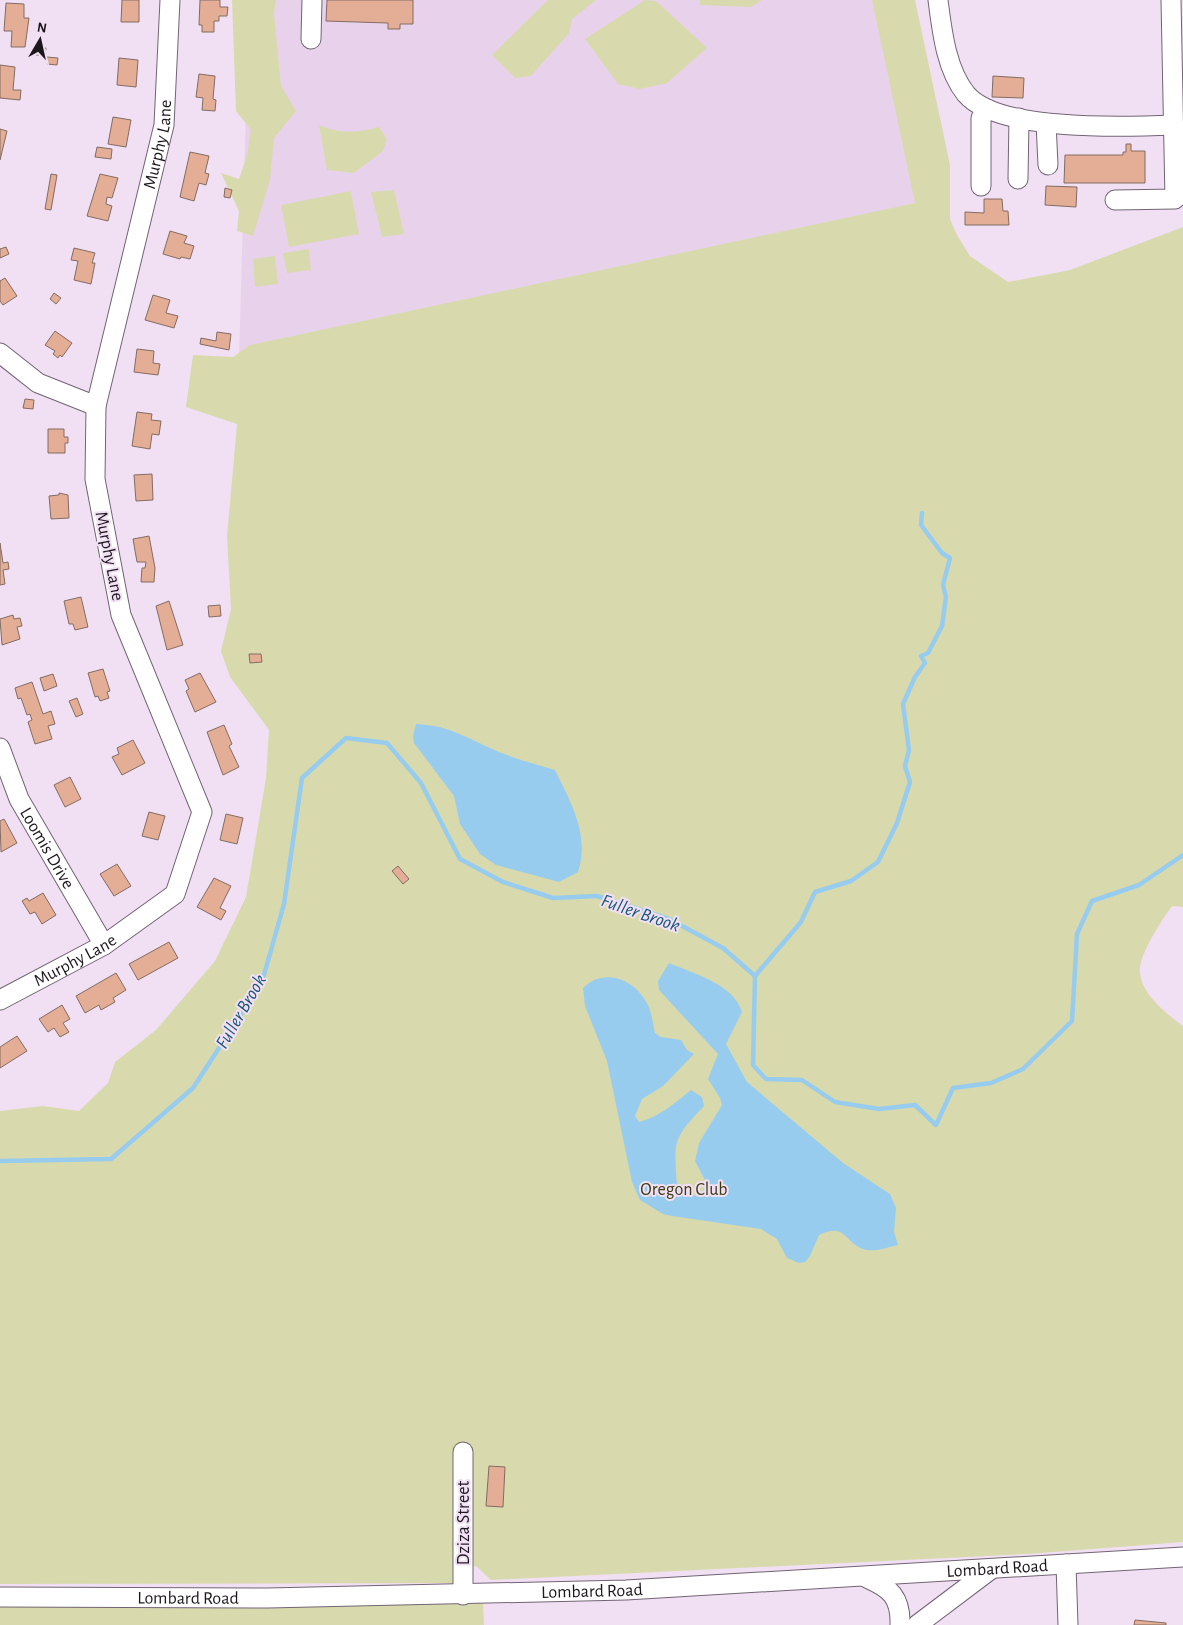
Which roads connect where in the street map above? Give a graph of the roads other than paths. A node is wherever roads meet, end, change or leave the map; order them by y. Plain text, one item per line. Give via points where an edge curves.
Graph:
1 (170, 0) edge
2 (312, 0) edge
3 (938, 0) edge
4 (1172, 0) edge
5 (311, 39) dead end
6 (987, 109) junction
7 (1019, 118) junction
8 (1046, 123) junction
9 (1174, 125) junction
10 (1048, 165) dead end
11 (1018, 179) dead end
12 (981, 186) dead end
13 (1115, 200) dead end
14 (0, 354) edge
15 (96, 406) junction
16 (0, 748) edge
17 (104, 944) junction
18 (0, 1000) edge
19 (462, 1452) dead end
20 (1183, 1558) edge
21 (1066, 1564) junction
22 (990, 1570) junction
23 (862, 1577) junction
24 (463, 1595) junction
25 (0, 1597) edge
26 (900, 1625) edge
27 (916, 1625) edge
28 (1068, 1625) edge

1 - 15 street, Murphy Lane via 164,126
2 - 5 street
3 - 6 street via 942,33 956,79 968,96
4 - 9 street
6 - 7 street
6 - 12 street via 981,118
7 - 8 street
7 - 11 street
8 - 9 street via 1121,127
8 - 10 street
9 - 13 street via 1176,199
14 - 15 street via 38,383
15 - 17 street, Murphy Lane via 95,479 120,614 202,812 175,894
16 - 17 street, Loomis Drive via 19,799
17 - 18 street, Murphy Lane
19 - 24 street, Dziza Street
20 - 21 street, Lombard Road
21 - 22 street, Lombard Road
21 - 28 street
22 - 23 street, Lombard Road
22 - 27 street
23 - 24 street, Lombard Road
23 - 26 street via 885,1586 893,1593
24 - 25 street, Lombard Road

